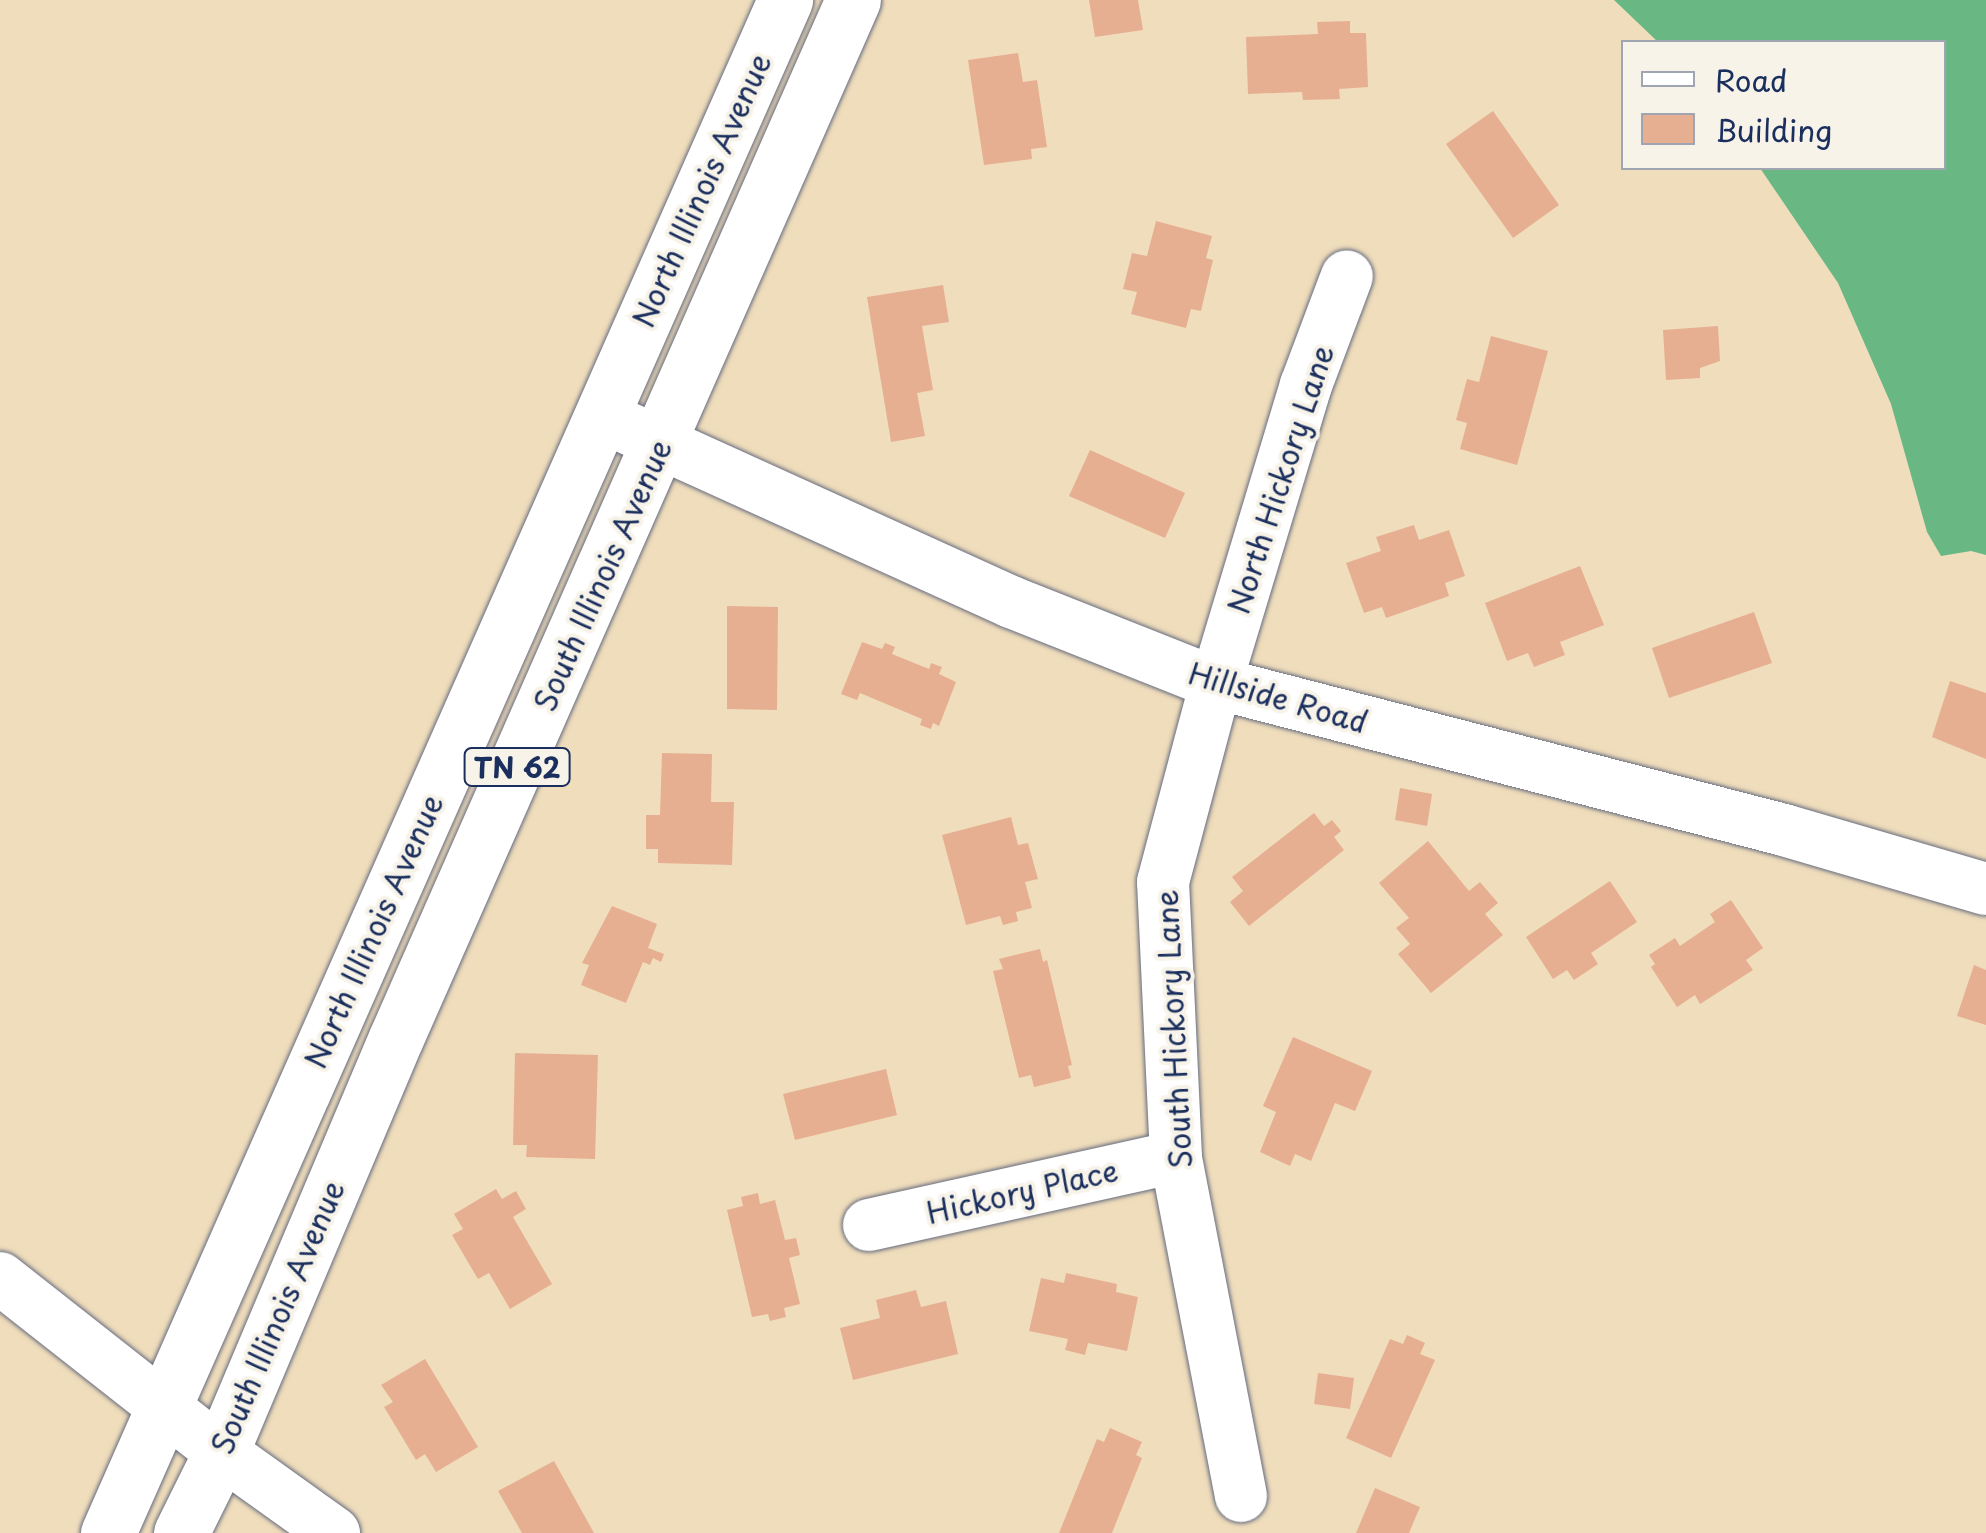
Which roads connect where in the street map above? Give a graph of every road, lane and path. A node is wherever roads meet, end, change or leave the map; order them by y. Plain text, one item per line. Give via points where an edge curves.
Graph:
1 (785, 0) edge
2 (853, 0) edge
3 (1347, 276) dead end
4 (601, 416) junction
5 (661, 444) junction
6 (1216, 683) junction
7 (1986, 889) edge
8 (1176, 1157) junction
9 (869, 1226) dead end
10 (0, 1278) edge
11 (163, 1405) junction
12 (221, 1452) junction
13 (1242, 1496) dead end
14 (108, 1533) edge
15 (181, 1533) edge
16 (334, 1533) edge

1 - 4 highway, North Illinois Avenue / TN 62
2 - 5 highway, South Illinois Avenue / TN 62
3 - 6 street, North Hickory Lane via 1306,385
4 - 5 street, Hillside Road
4 - 11 highway, North Illinois Avenue / TN 62
5 - 6 street, Hillside Road via 1012,602
5 - 12 highway, South Illinois Avenue / TN 62 via 396,1038
6 - 7 street, Hillside Road
6 - 8 street, South Hickory Lane via 1163,882
8 - 9 street, Hickory Place
8 - 13 street, South Hickory Lane
10 - 11 street
11 - 12 street
11 - 14 highway, North Illinois Avenue / TN 62
12 - 15 highway, South Illinois Avenue / TN 62
12 - 16 street

